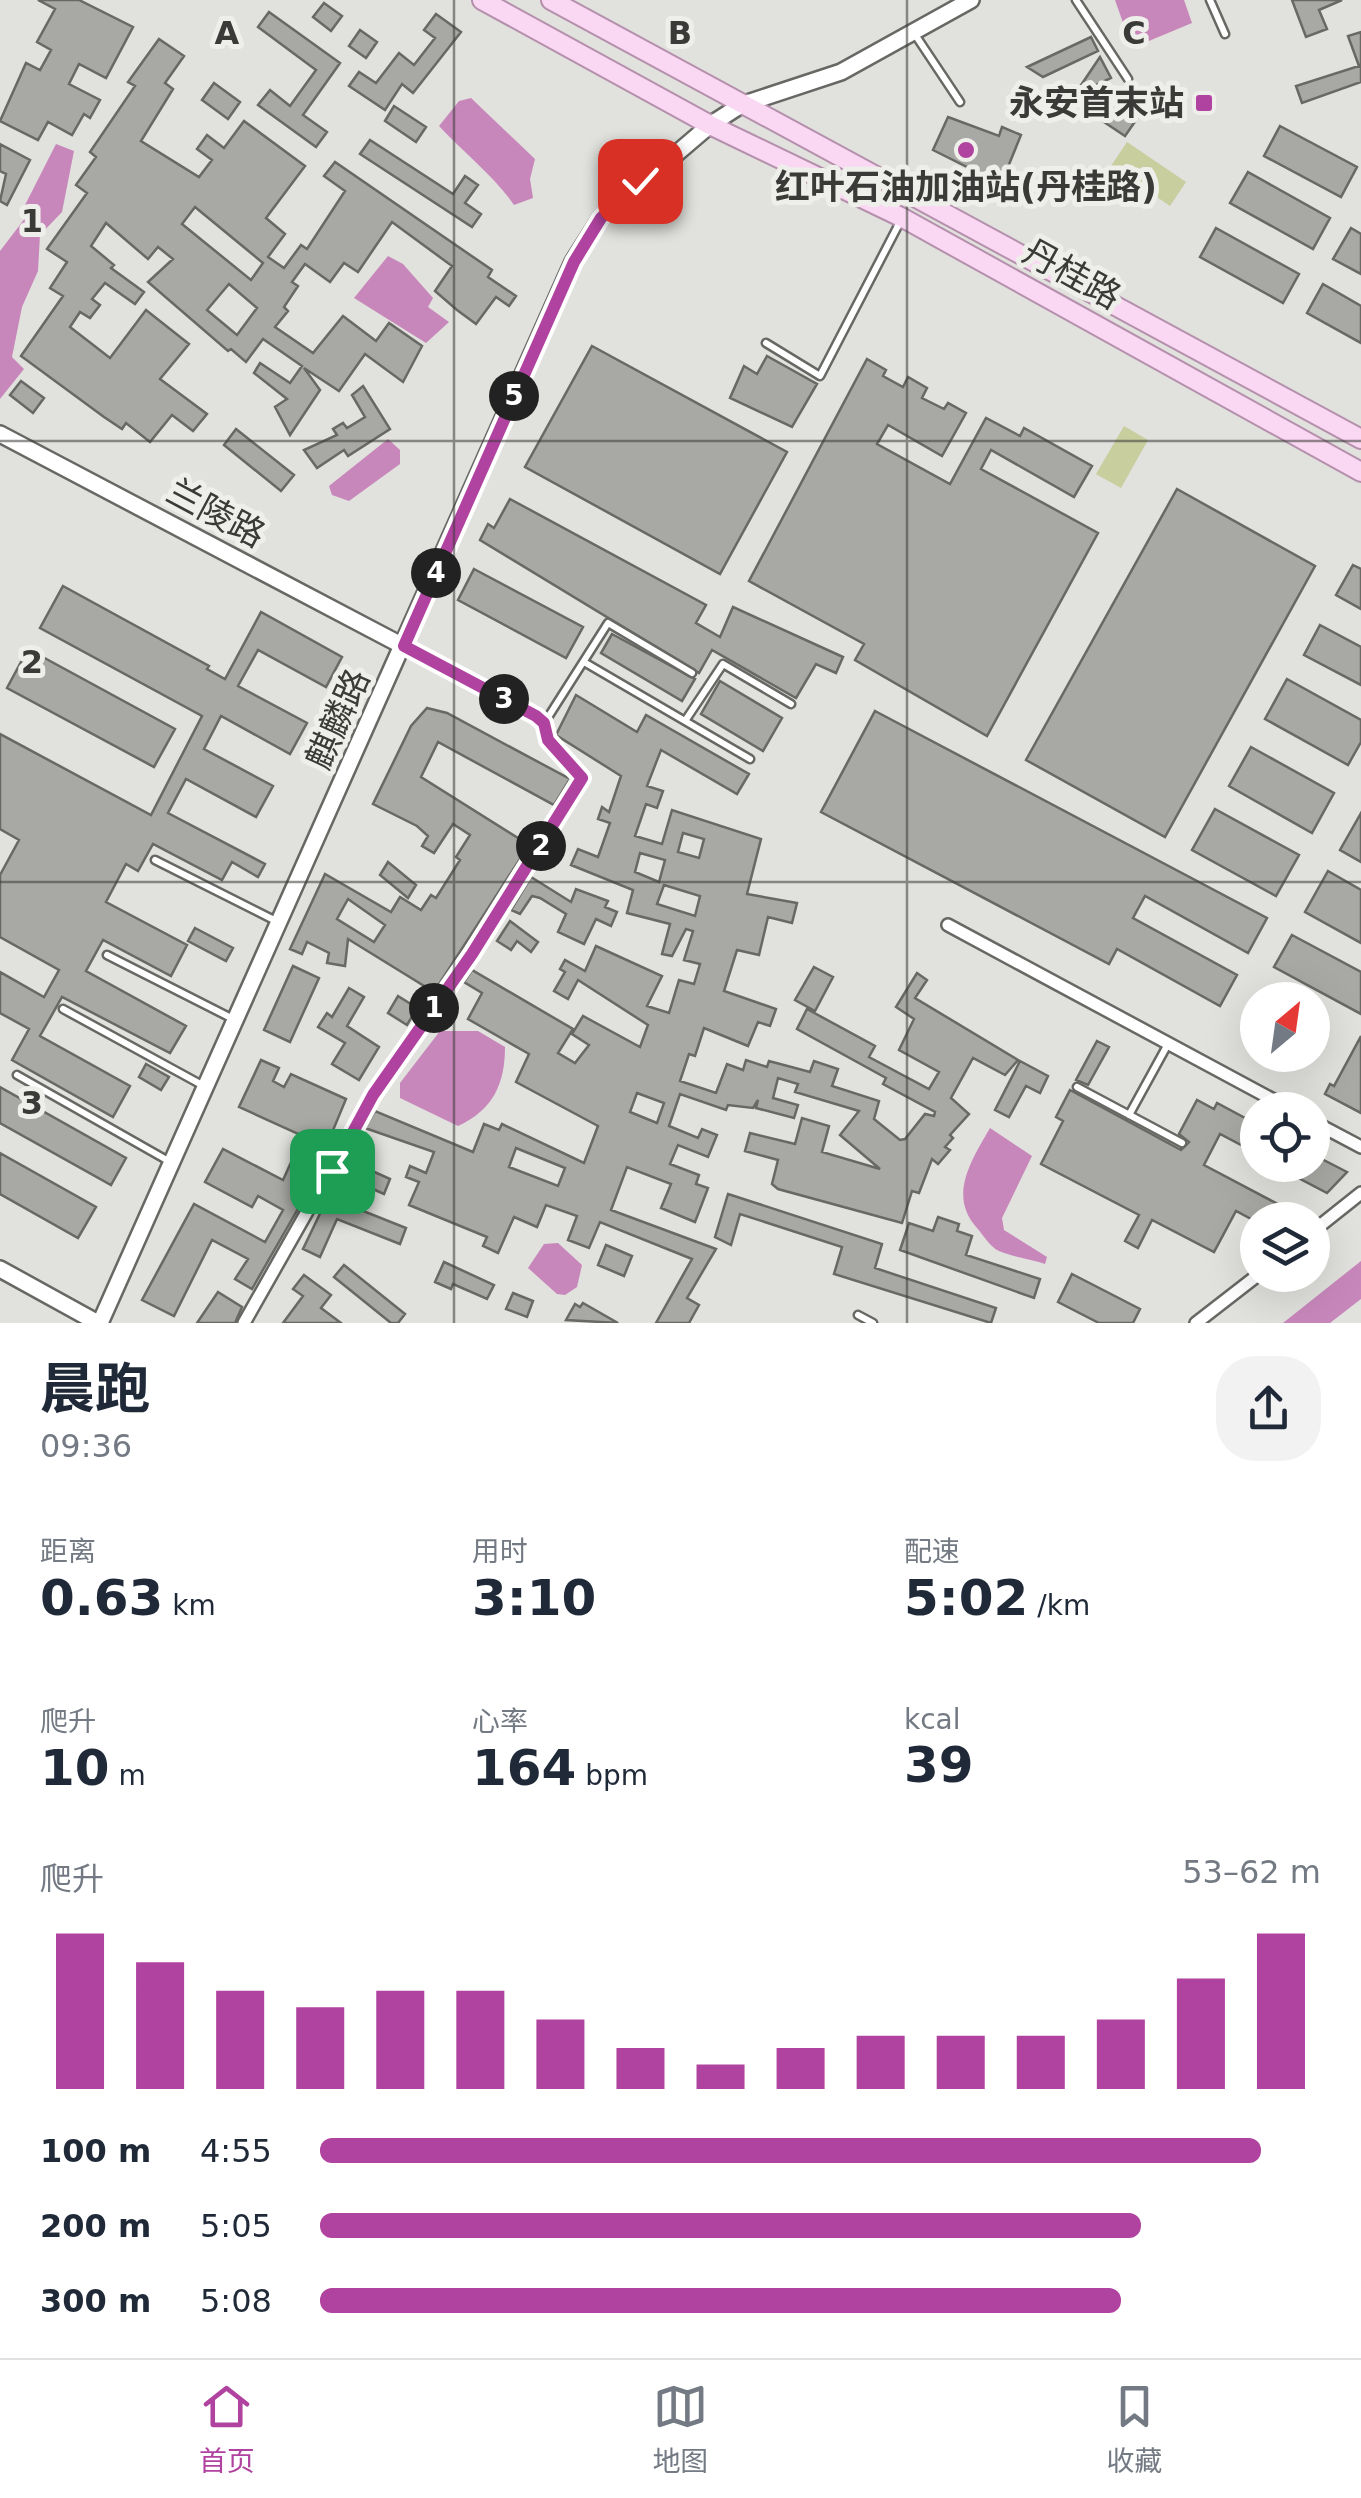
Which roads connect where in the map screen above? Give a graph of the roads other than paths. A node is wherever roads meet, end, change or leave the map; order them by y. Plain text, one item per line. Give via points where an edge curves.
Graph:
1 (482, 0) edge
2 (551, 0) edge
3 (1076, 0) edge
4 (1210, 0) edge
5 (967, 1) edge
6 (914, 32) junction
7 (1225, 34) dead end
8 (1128, 79) dead end
9 (960, 102) dead end
10 (741, 104) junction
11 (710, 124) junction
12 (903, 218) junction
13 (766, 344) dead end
14 (0, 434) edge
15 (1361, 438) edge
16 (1361, 472) edge
17 (404, 646) junction
18 (584, 662) junction
19 (692, 673) dead end
20 (791, 704) dead end
21 (685, 720) junction
22 (544, 723) junction
23 (750, 759) dead end
24 (154, 860) dead end
25 (280, 923) junction
26 (948, 926) dead end
27 (107, 955) dead end
28 (64, 1009) dead end
29 (236, 1020) junction
30 (1168, 1044) junction
31 (16, 1075) dead end
32 (206, 1087) junction
33 (1078, 1087) dead end
34 (1258, 1092) edge
35 (1129, 1115) junction
36 (1330, 1131) edge
37 (1182, 1144) dead end
38 (1361, 1147) edge
39 (172, 1164) junction
40 (1361, 1194) edge
41 (1330, 1218) edge
42 (0, 1269) edge
43 (1240, 1289) edge
44 (858, 1314) dead end
45 (99, 1323) edge
46 (244, 1323) edge
47 (872, 1323) edge
48 (1196, 1323) edge

1 - 11 main road, 丹桂路
2 - 10 main road, 丹桂路
3 - 8 lane
4 - 7 lane
5 - 6 street, 麒麟路
6 - 9 lane
6 - 10 street, 麒麟路 via 841,72
10 - 11 street, 麒麟路
10 - 15 main road, 丹桂路
11 - 12 main road, 丹桂路
11 - 17 street, 麒麟路 via 601,218 574,262
12 - 13 lane via 820,376
12 - 16 main road, 丹桂路
14 - 17 street, 兰陵路
17 - 22 street
17 - 25 street, 麒麟路
18 - 19 lane via 608,623
18 - 21 lane
18 - 22 lane
20 - 21 lane via 723,664
21 - 23 lane
22 - 46 street via 548,740 582,778 472,954 373,1095
24 - 25 lane
25 - 29 street, 麒麟路
26 - 30 street
27 - 29 lane
28 - 32 lane
29 - 32 street, 麒麟路
30 - 34 street
30 - 35 lane
31 - 39 lane
32 - 39 street, 麒麟路
33 - 35 lane
35 - 37 lane
36 - 38 street
39 - 45 street, 麒麟路
40 - 41 street
42 - 45 street
43 - 48 street
44 - 47 lane

